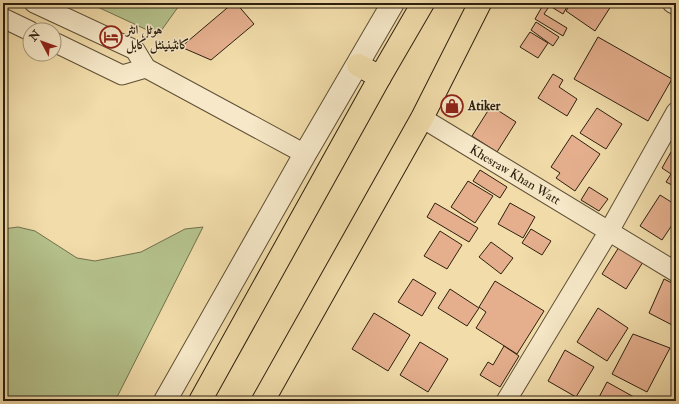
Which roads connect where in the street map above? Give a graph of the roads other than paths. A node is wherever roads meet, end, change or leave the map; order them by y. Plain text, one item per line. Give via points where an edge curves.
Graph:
1 (34, 3) edge
2 (393, 3) edge
3 (424, 3) edge
4 (480, 3) edge
5 (672, 3) edge
6 (676, 5) edge
7 (3, 18) edge
8 (22, 27) edge
9 (62, 46) edge
10 (358, 65) junction
11 (146, 68) junction
12 (380, 77) junction
13 (676, 112) edge
14 (422, 118) junction
15 (305, 154) junction
16 (609, 231) junction
17 (676, 272) edge
18 (165, 401) edge
19 (200, 401) edge
20 (264, 401) edge
21 (506, 401) edge

1 - 11 street via 135,50
2 - 10 street
3 - 12 main road
4 - 14 main road
5 - 6 street
7 - 8 street
9 - 11 street via 122,75
10 - 12 main road
10 - 15 street
11 - 15 street
12 - 19 main road
13 - 16 street
14 - 16 street, Khesraw Khan Watt
14 - 20 main road
15 - 18 street
16 - 17 street
16 - 21 street

